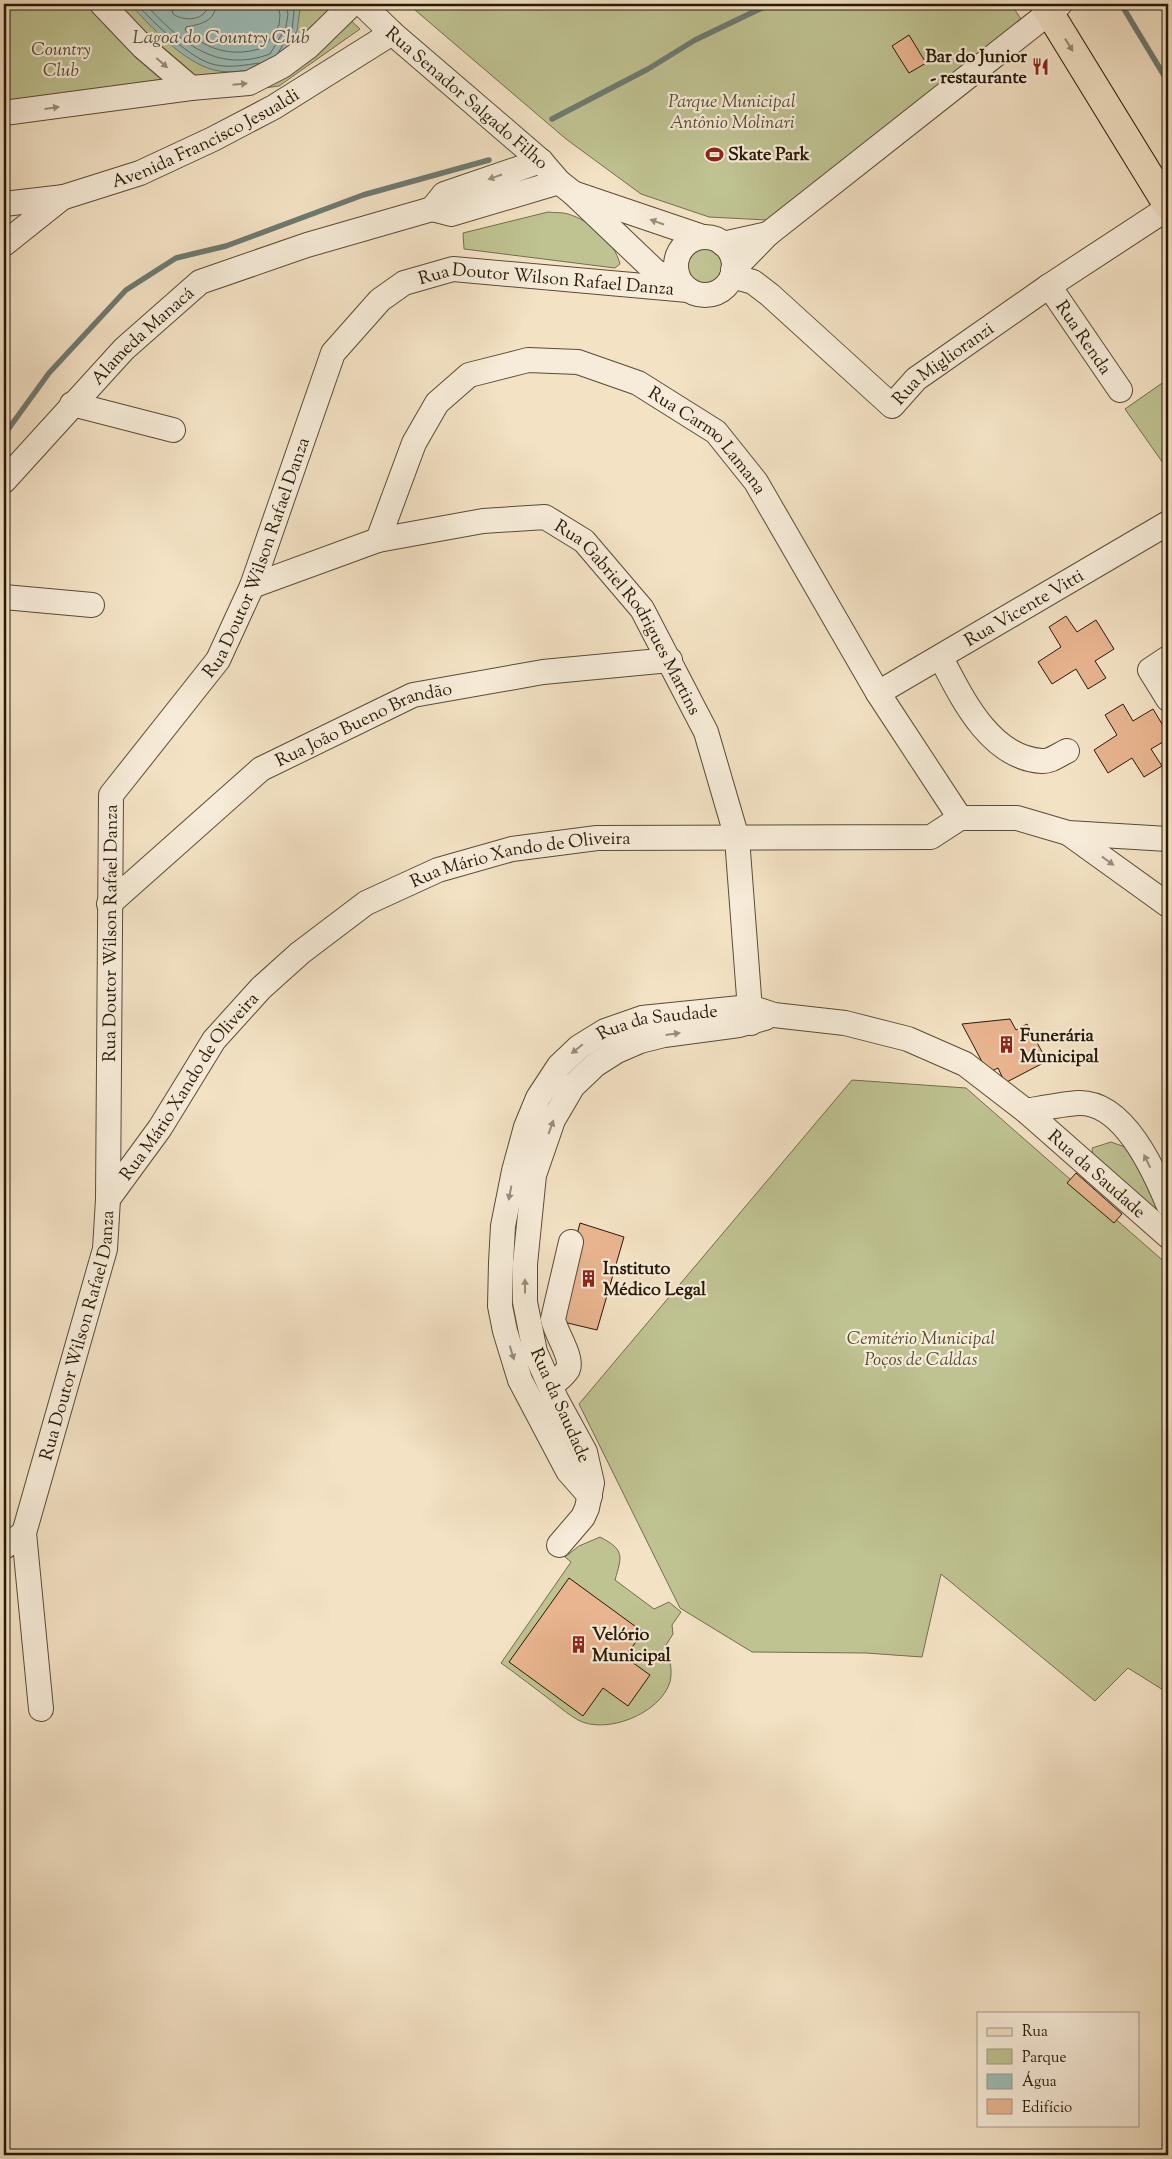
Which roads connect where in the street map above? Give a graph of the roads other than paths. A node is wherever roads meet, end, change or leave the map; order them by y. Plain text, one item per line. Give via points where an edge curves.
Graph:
1 (102, 4) edge
2 (346, 6) edge
3 (1051, 7) edge
4 (392, 33) junction
5 (191, 88) junction
6 (4, 114) edge
7 (541, 161) junction
8 (566, 187) junction
9 (64, 196) junction
10 (4, 204) edge
11 (1168, 207) edge
12 (432, 209) junction
13 (768, 234) junction
14 (713, 240) junction
15 (4, 244) edge
16 (733, 273) junction
17 (683, 283) junction
18 (1049, 286) junction
19 (1120, 390) dead end
20 (72, 404) junction
21 (173, 430) dead end
22 (4, 481) edge
23 (1168, 523) edge
24 (378, 540) junction
25 (252, 586) junction
26 (4, 597) edge
27 (92, 605) dead end
28 (941, 658) junction
29 (1168, 658) edge
30 (670, 660) junction
31 (878, 693) junction
32 (1168, 699) edge
33 (1067, 751) dead end
34 (960, 818) junction
35 (1068, 833) junction
36 (737, 838) junction
37 (1168, 840) edge
38 (109, 904) junction
39 (1168, 905) edge
40 (750, 1015) junction
41 (1026, 1111) junction
42 (108, 1200) junction
43 (1168, 1204) edge
44 (1168, 1236) edge
45 (571, 1242) dead end
46 (550, 1386) junction
47 (578, 1465) junction
48 (24, 1533) junction
49 (560, 1545) dead end
50 (4, 1547) edge
51 (41, 1709) dead end

1 -> 5 street
2 - 4 street, Rua Senador Salgado Filho
5 -> 2 street via 249,83 274,71 309,46
3 -> 11 main road
3 - 13 street
4 - 7 street, Rua Senador Salgado Filho
4 - 9 street, Avenida Francisco Jesualdi via 274,107 214,139 140,173
6 -> 5 street
7 - 8 street, Rua Senador Salgado Filho
7 -> 12 street, Alameda Manacá via 444,194
8 - 12 street, Alameda Manacá via 451,214
14 -> 8 street
8 - 17 street, Rua Senador Salgado Filho via 658,273
9 - 10 street, Avenida Francisco Jesualdi
9 - 15 street
11 - 18 street, Rua Miglioranzi
12 - 20 street, Alameda Manacá via 307,245 200,282 124,349
13 - 14 street
13 - 16 street
14 - 16 street via 730,251
14 - 17 street via 694,239 680,250 676,267
16 - 17 street via 728,284 714,294 705,295
16 - 18 street, Rua Miglioranzi via 770,295 892,406 916,379
17 - 25 street, Rua Doutor Wilson Rafael Danza via 453,269 404,283 380,300 333,353
18 - 19 street, Rua Renda
20 - 21 street
20 - 22 street, Alameda Manacá
23 - 28 street, Rua Vicente Vitti
24 - 25 street, Rua Gabriel Rodrigues Martins
24 - 30 street, Rua Gabriel Rodrigues Martins via 482,521 545,517 584,541 642,609
24 - 31 street, Rua Carmo Lamana via 414,443 437,403 469,375 528,360 578,362 638,383 716,432 756,482
25 - 38 street, Rua Doutor Wilson Rafael Danza via 218,660 111,795
26 - 27 street
28 - 31 street, Rua Vicente Vitti
28 - 33 street via 960,694 1000,745 1019,756 1044,762
29 - 32 street via 1150,670
30 - 36 street, Rua Gabriel Rodrigues Martins via 706,732
30 - 38 street, Rua João Bueno Brandão via 543,672 413,695 261,769
31 - 34 street, Rua Carmo Lamana
34 - 35 street via 1017,818
34 - 36 street, Rua Mário Xando de Oliveira via 931,836
35 - 37 street
35 -> 39 street
36 - 40 street, Rua Gabriel Rodrigues Martins
36 - 42 street, Rua Mário Xando de Oliveira via 597,838 512,849 438,870 366,903 300,953 261,988 214,1040 160,1128
38 - 42 street, Rua Doutor Wilson Rafael Danza
40 - 41 street, Rua da Saudade via 845,1023 908,1039 965,1064
46 -> 40 street, Rua da Saudade via 534,1343 525,1302 525,1264 534,1175 563,1103 573,1086 595,1065 617,1051 640,1041
40 -> 47 street, Rua da Saudade via 642,1018 605,1031 579,1047 559,1066 538,1098 526,1128 503,1226 500,1306 520,1380
43 -> 41 street, Rua da Saudade via 1142,1150 1122,1124 1102,1108 1081,1103
41 - 44 street, Rua da Saudade
42 - 48 street, Rua Doutor Wilson Rafael Danza via 105,1249
45 - 46 street via 553,1319 569,1364 564,1374
46 - 47 street, Rua da Saudade
47 - 49 street, Rua da Saudade via 591,1473 590,1496 583,1517
48 - 50 street
48 - 51 street, Rua Doutor Wilson Rafael Danza

